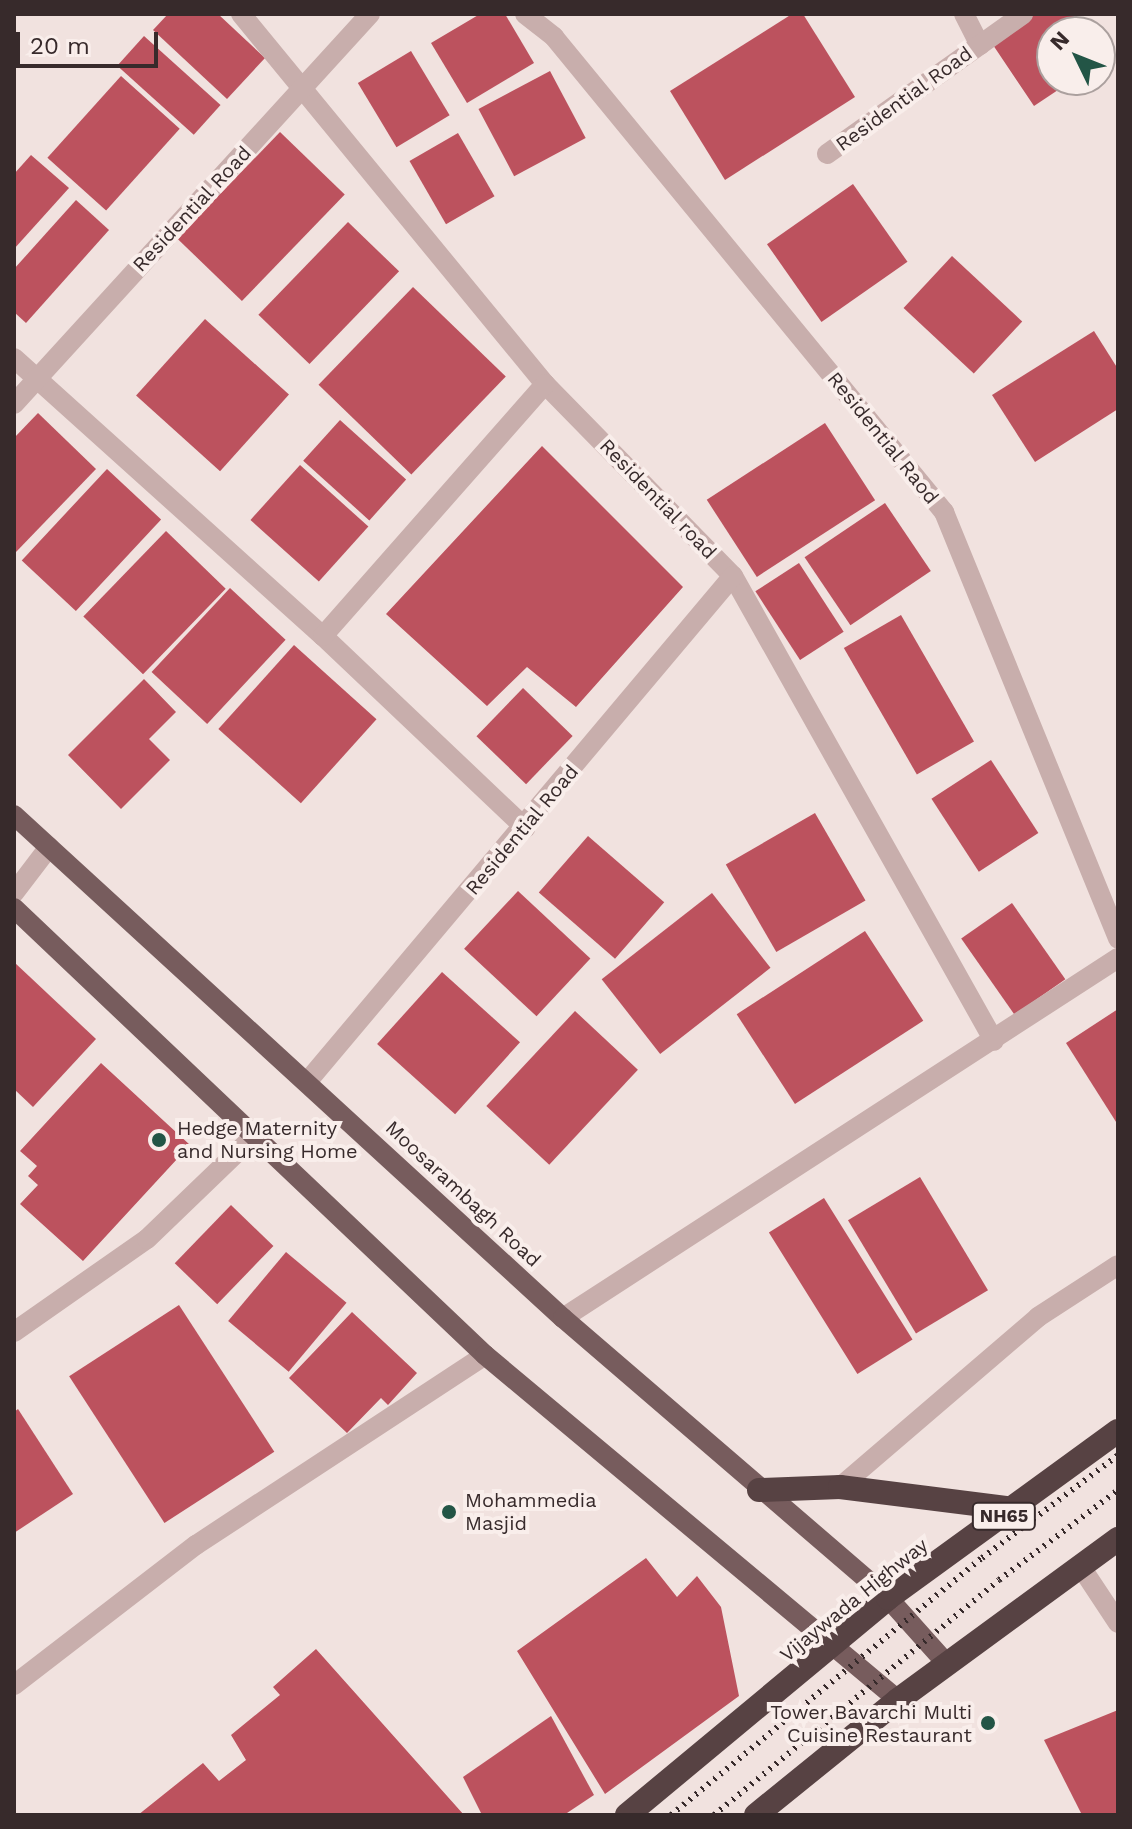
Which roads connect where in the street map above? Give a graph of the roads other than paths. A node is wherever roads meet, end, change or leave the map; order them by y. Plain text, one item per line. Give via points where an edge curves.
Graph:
1 (241, 14) edge
2 (370, 14) edge
3 (525, 14) edge
4 (964, 14) edge
5 (1023, 14) edge
6 (980, 45) junction
7 (305, 87) junction
8 (827, 154) dead end
9 (14, 358) edge
10 (36, 379) junction
11 (545, 384) junction
12 (14, 404) edge
13 (733, 576) junction
14 (323, 636) junction
15 (14, 815) edge
16 (525, 828) junction
17 (49, 847) junction
18 (14, 893) edge
19 (14, 908) edge
20 (1118, 939) edge
21 (1118, 958) edge
22 (994, 1041) junction
23 (307, 1082) junction
24 (254, 1136) junction
25 (1118, 1265) edge
26 (563, 1318) junction
27 (14, 1332) edge
28 (485, 1355) junction
29 (1118, 1431) edge
30 (840, 1487) junction
31 (759, 1490) junction
32 (1014, 1509) junction
33 (1118, 1539) edge
34 (1081, 1567) junction
35 (888, 1598) junction
36 (1118, 1623) edge
37 (833, 1647) junction
38 (948, 1665) junction
39 (14, 1685) edge
40 (898, 1700) junction
41 (627, 1815) edge
42 (756, 1815) edge

1 - 7 street, Residential road
2 - 7 street, Residential Road
3 - 20 street, Residential Raod via 554,37 944,512
4 - 6 street, Residential Road
5 - 6 street, Residential Road
6 - 8 street, Residential Road
7 - 10 street, Residential Road
7 - 11 street, Residential road
9 - 10 street
10 - 12 street, Residential Road
10 - 14 street
11 - 13 street, Residential road
11 - 14 street
13 - 16 street, Residential Road
13 - 22 street, Residential road
14 - 16 street
15 - 17 main road, Moosarambagh Road
16 - 23 street, Residential Road
17 - 18 street
17 - 23 main road, Moosarambagh Road
19 - 24 main road
21 - 22 street
22 - 26 street
23 - 26 main road, Moosarambagh Road
24 - 27 street via 147,1239
24 - 28 main road
25 - 30 street via 1038,1317
26 - 31 main road, Moosarambagh Road
28 - 37 main road
28 - 39 street via 196,1545
29 - 32 highway, Vijaywada Highway / NH65
30 - 31 highway
30 - 32 highway
31 - 35 main road, Moosarambagh Road
32 - 35 highway, Vijaywada Highway / NH65
33 - 34 highway
34 - 36 street
34 - 38 highway
35 - 37 highway, Vijaywada Highway / NH65
35 - 38 main road, Moosarambagh Road
37 - 40 main road
37 - 41 highway, Vijaywada Highway / NH65
38 - 40 highway
40 - 42 highway

